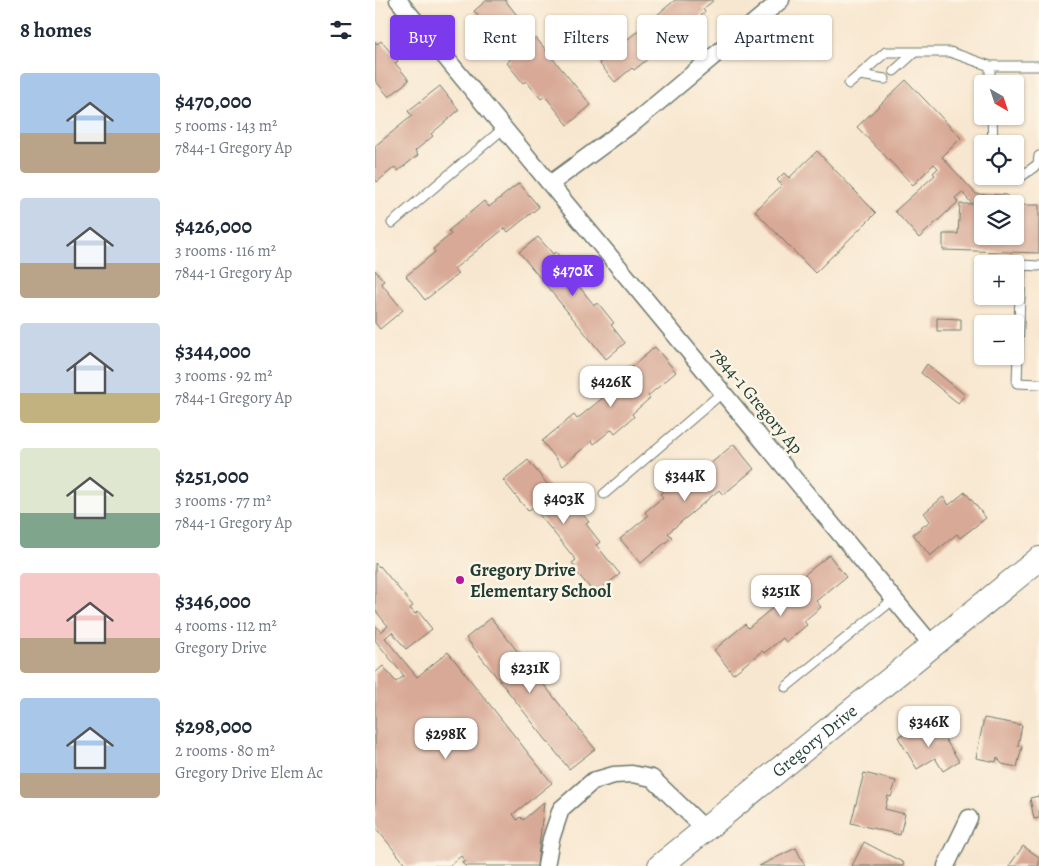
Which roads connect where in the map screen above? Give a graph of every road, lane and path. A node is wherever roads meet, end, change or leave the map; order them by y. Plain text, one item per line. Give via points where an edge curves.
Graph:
1 (398, 0) edge
2 (781, 0) edge
3 (915, 52) junction
4 (990, 66) junction
5 (1039, 66) edge
6 (894, 71) dead end
7 (860, 75) junction
8 (990, 75) edge
9 (885, 79) dead end
10 (849, 84) dead end
11 (504, 128) junction
12 (1039, 156) edge
13 (1024, 174) edge
14 (550, 184) junction
15 (392, 223) dead end
16 (1039, 266) edge
17 (1039, 384) edge
18 (723, 392) junction
19 (604, 494) dead end
20 (1039, 559) edge
21 (894, 599) junction
22 (932, 645) junction
23 (786, 687) dead end
24 (969, 818) dead end
25 (705, 829) junction
26 (546, 866) edge
27 (659, 866) edge
28 (946, 866) edge

1 - 11 street, 7844-1 Gregory Ap
2 - 14 street via 636,121
3 - 4 lane via 949,52
3 - 6 lane
3 - 7 lane via 886,52
4 - 5 lane
4 - 8 lane
7 - 9 lane
7 - 10 lane
11 - 14 street, 7844-1 Gregory Ap
11 - 15 lane
12 - 13 lane via 1038,164
14 - 18 street, 7844-1 Gregory Ap
16 - 17 lane via 1021,265 1017,383
18 - 19 lane
18 - 21 street, 7844-1 Gregory Ap
20 - 22 street, Gregory Drive
21 - 22 street, 7844-1 Gregory Ap
21 - 23 lane
22 - 25 street, Gregory Drive
24 - 28 street
25 - 26 street via 651,778 614,775 593,781 561,809
25 - 27 street, Gregory Drive

